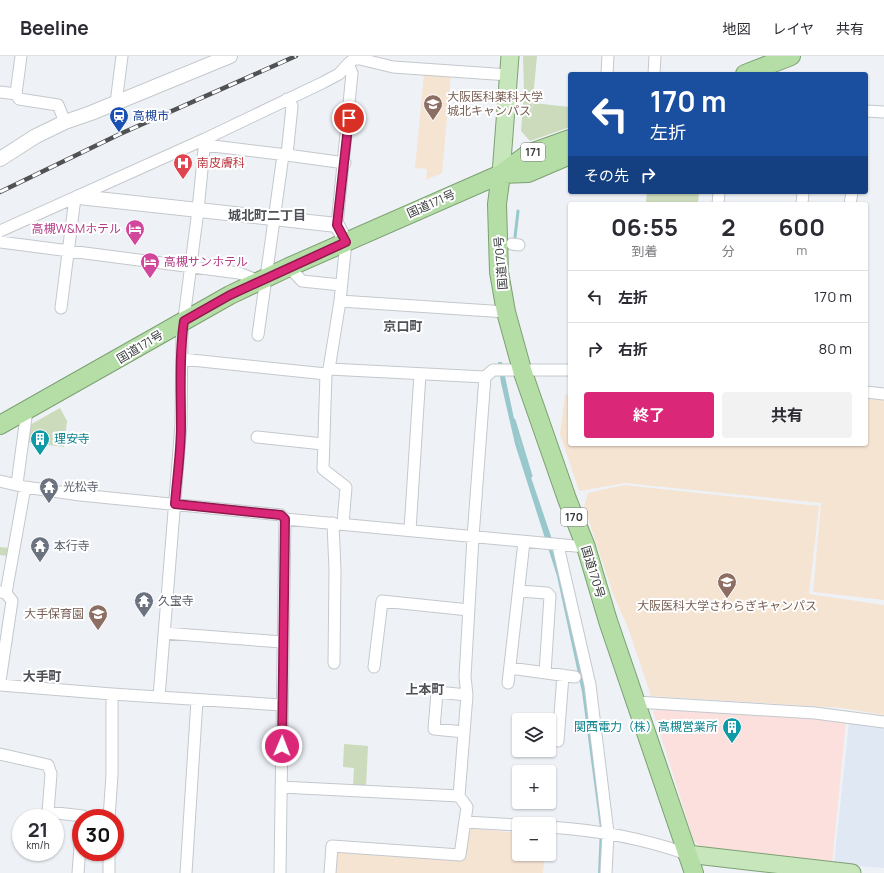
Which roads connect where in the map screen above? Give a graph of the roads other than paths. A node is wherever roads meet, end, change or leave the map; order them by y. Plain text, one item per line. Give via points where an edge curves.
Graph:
1 (21, 56) edge
2 (122, 56) edge
3 (510, 56) edge
4 (608, 56) edge
5 (655, 56) edge
6 (791, 56) edge
7 (223, 57) edge
8 (348, 64) junction
9 (607, 72) edge
10 (654, 72) edge
11 (750, 72) edge
12 (509, 75) junction
13 (0, 92) edge
14 (16, 94) junction
15 (287, 99) junction
16 (116, 103) junction
17 (868, 111) edge
18 (884, 112) edge
19 (65, 122) junction
20 (568, 140) edge
21 (205, 142) junction
22 (285, 155) junction
23 (568, 157) edge
24 (0, 158) edge
25 (345, 163) junction
26 (501, 174) junction
27 (77, 198) junction
28 (198, 210) junction
29 (274, 220) junction
30 (337, 225) junction
31 (0, 231) edge
32 (0, 242) edge
33 (346, 242) junction
34 (69, 250) junction
35 (190, 267) junction
36 (289, 267) junction
37 (262, 280) junction
38 (341, 286) junction
39 (340, 301) junction
40 (61, 308) dead end
41 (506, 312) junction
42 (184, 321) junction
43 (258, 335) dead end
44 (182, 359) junction
45 (508, 370) junction
46 (568, 370) edge
47 (328, 371) junction
48 (420, 374) junction
49 (485, 377) junction
50 (868, 392) edge
51 (884, 394) edge
52 (27, 410) junction
53 (0, 425) edge
54 (258, 437) dead end
55 (324, 444) junction
56 (0, 481) edge
57 (21, 485) junction
58 (175, 504) junction
59 (285, 519) junction
60 (338, 524) junction
61 (410, 530) junction
62 (473, 537) junction
63 (524, 542) junction
64 (553, 545) junction
65 (586, 547) junction
66 (519, 591) junction
67 (3, 592) edge
68 (469, 610) junction
69 (164, 632) junction
70 (282, 642) junction
71 (3, 645) edge
72 (334, 663) dead end
73 (374, 667) dead end
74 (510, 668) junction
75 (545, 673) junction
76 (563, 675) junction
77 (575, 677) dead end
78 (0, 681) edge
79 (508, 683) dead end
80 (0, 684) edge
81 (112, 694) junction
82 (467, 695) junction
83 (159, 697) junction
84 (197, 700) junction
85 (636, 702) junction
86 (282, 705) junction
87 (884, 722) edge
88 (464, 732) junction
89 (558, 741) dead end
90 (0, 754) edge
91 (281, 787) junction
92 (459, 796) junction
93 (109, 809) edge
94 (72, 815) edge
95 (465, 822) junction
96 (512, 825) edge
97 (556, 828) edge
98 (608, 833) junction
99 (687, 854) junction
100 (79, 861) edge
101 (109, 861) edge
102 (78, 873) edge
103 (109, 873) edge
104 (186, 873) edge
105 (280, 873) edge
106 (330, 873) edge
107 (606, 873) edge
108 (694, 873) edge
109 (852, 873) edge

1 - 14 street
2 - 16 street
3 - 12 main road
4 - 9 street
5 - 10 street
6 - 11 highway
7 - 16 street
8 - 12 street via 354,59 360,59 393,67
8 - 15 street via 339,74
8 - 25 street via 352,73
12 - 26 main road
13 - 14 street
14 - 19 street via 19,99 58,105
15 - 21 street
15 - 22 street via 292,106
16 - 19 street
17 - 18 street
19 - 24 street
20 - 26 highway, 国道171号 / 171 via 528,154
21 - 22 street
21 - 27 street
21 - 28 street
22 - 25 street
22 - 29 street
23 - 26 highway, 国道171号 / 171 via 528,173
25 - 30 street
26 - 33 highway, 国道171号 / 171
26 - 41 highway, 国道170号 / 170 via 498,204 499,272
27 - 28 street
27 - 31 street
27 - 34 street
28 - 29 street
28 - 35 street
29 - 30 street
29 - 37 street
30 - 33 street
32 - 34 street
33 - 36 highway, 国道171号 / 171
33 - 38 street
34 - 35 street
34 - 40 street
35 - 37 street
35 - 42 street
36 - 37 highway, 国道171号 / 171
36 - 38 street via 302,281
37 - 42 highway, 国道171号 / 171
37 - 43 street
38 - 39 street
39 - 41 street
39 - 47 street
41 - 45 highway, 国道170号 / 170
42 - 44 street
42 - 52 highway, 国道171号 / 171
44 - 47 street
44 - 58 street via 181,425
45 - 46 street
45 - 49 street via 493,370
45 - 65 highway, 国道170号 / 170
47 - 48 street
47 - 55 street
48 - 49 street
48 - 61 street
49 - 62 street
50 - 51 street
52 - 53 highway, 国道171号 / 171
52 - 57 street
54 - 55 street
55 - 60 street via 323,469 346,487
56 - 57 street
57 - 58 street via 80,495
57 - 67 street
58 - 59 street via 281,515
58 - 69 street
59 - 60 street
59 - 70 street
60 - 61 street
60 - 72 street
61 - 62 street
62 - 63 street
62 - 68 street
63 - 64 street
63 - 66 street
64 - 65 street
64 - 98 street via 590,684
65 - 85 highway, 国道170号 / 170
66 - 74 street
66 - 75 street via 547,593 550,596
67 - 71 street via 12,601
68 - 73 street via 382,601
68 - 82 street via 465,677
69 - 70 street
69 - 83 street
70 - 86 street
71 - 78 street
74 - 75 street
74 - 79 street
75 - 76 street
76 - 77 street
76 - 89 street
80 - 81 street
81 - 83 street
81 - 93 street via 112,775
82 - 88 street
82 - 88 street via 438,692 434,729
83 - 84 street
84 - 86 street
84 - 104 street
85 - 87 street via 815,713
85 - 99 highway, 国道170号 / 170
86 - 91 street
88 - 92 street
90 - 94 street via 46,764 51,774 48,812
91 - 92 street
91 - 105 street
92 - 95 street via 467,807
95 - 96 street
95 - 106 street via 460,855 332,846
97 - 98 street
98 - 99 street via 657,843
98 - 107 street
99 - 108 highway, 国道170号 / 170
99 - 109 main road
100 - 102 street
101 - 103 street

